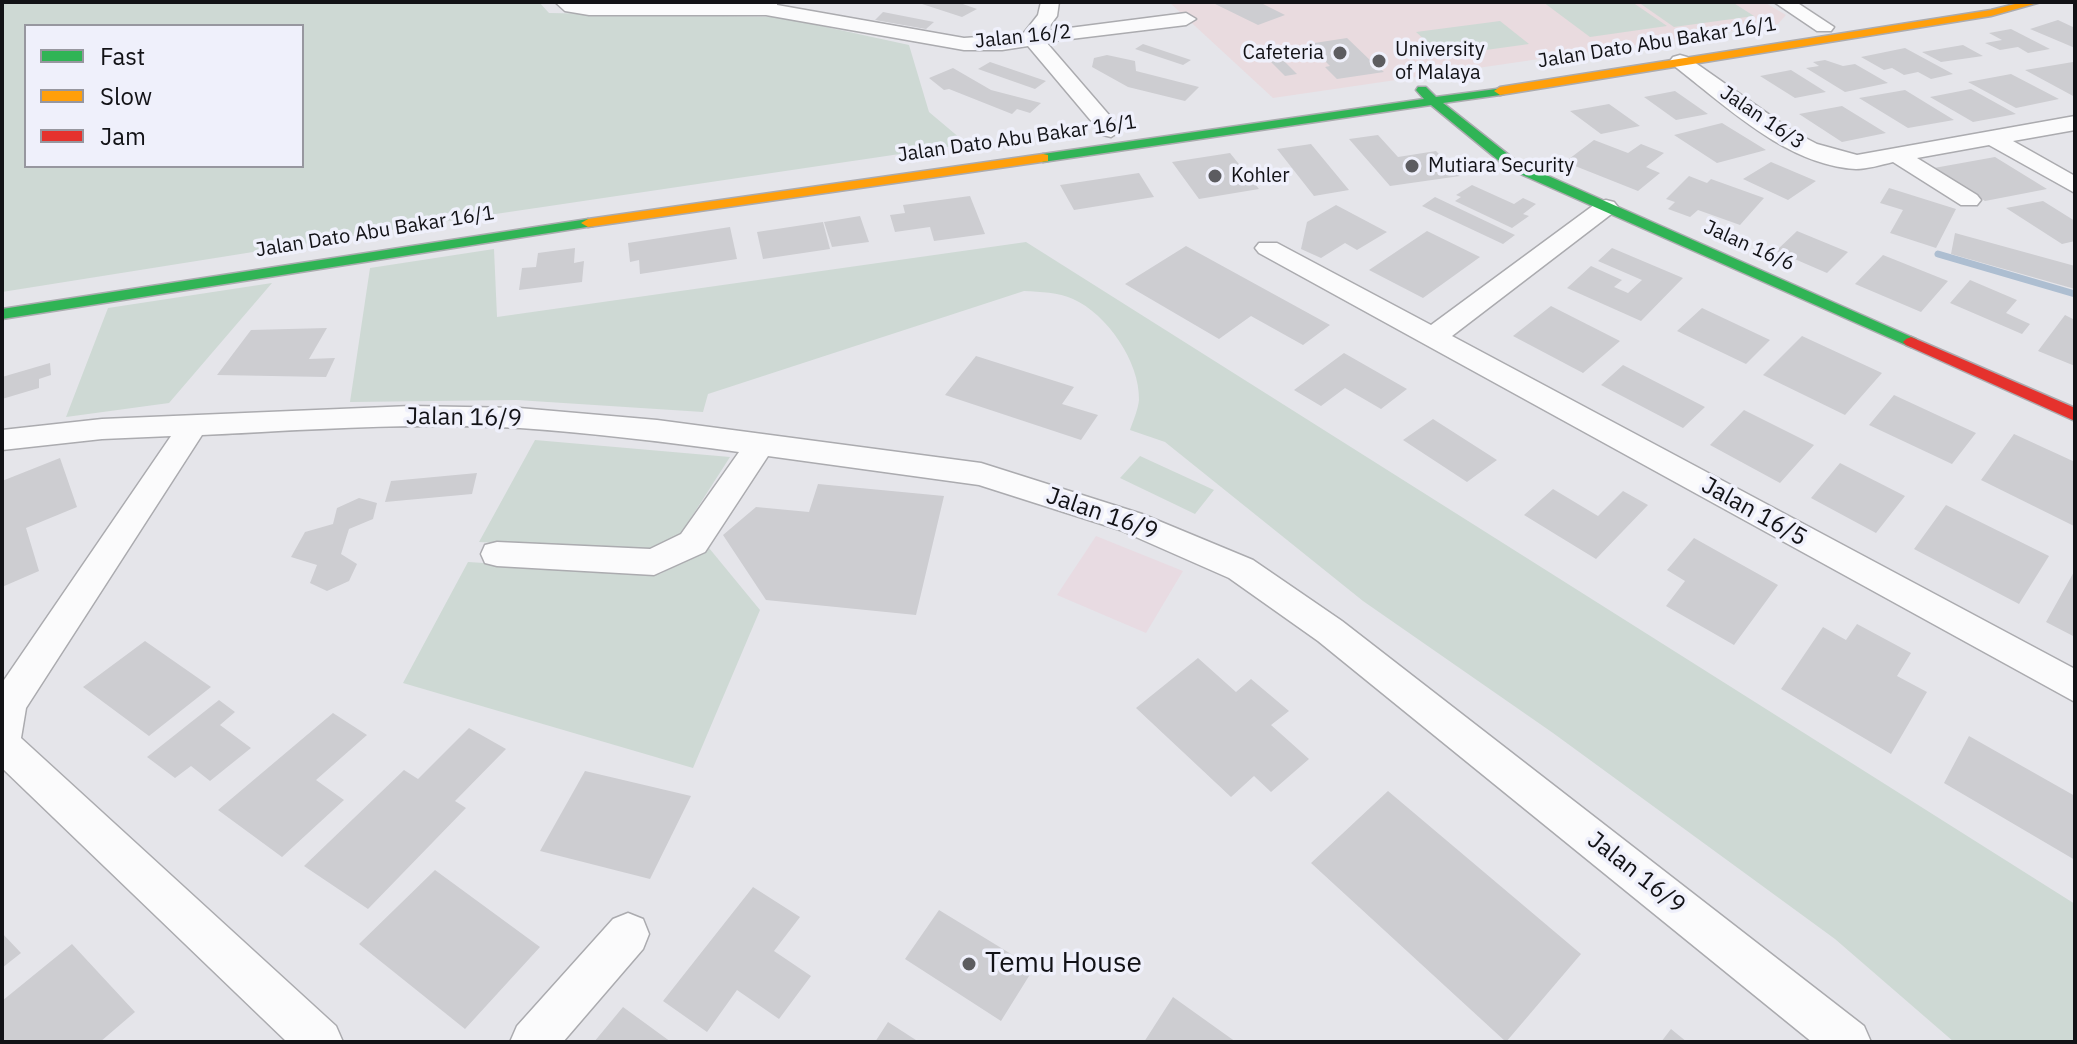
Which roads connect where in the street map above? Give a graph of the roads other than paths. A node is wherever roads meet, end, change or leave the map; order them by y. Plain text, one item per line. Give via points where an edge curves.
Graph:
1 (564, 2) edge
2 (1050, 2) edge
3 (1783, 2) edge
4 (1977, 2) edge
5 (2036, 2) edge
6 (767, 5) edge
7 (1186, 19) dead end
8 (1824, 27) junction
9 (1031, 37) junction
10 (1680, 61) junction
11 (1428, 95) junction
12 (2075, 123) edge
13 (1111, 130) junction
14 (1991, 137) junction
15 (1898, 156) junction
16 (2075, 186) edge
17 (1969, 200) dead end
18 (1606, 207) junction
19 (1268, 248) dead end
20 (270, 253) dead end
21 (159, 271) dead end
22 (2, 296) edge
23 (2, 314) edge
24 (1432, 338) junction
25 (2075, 415) edge
26 (193, 426) junction
27 (2, 440) edge
28 (760, 444) junction
29 (497, 554) dead end
30 (2075, 687) edge
31 (2, 742) edge
32 (628, 934) dead end
33 (320, 1042) edge
34 (533, 1042) edge
35 (1848, 1042) edge

1 - 6 street, Jalan 16/2 via 589,9
2 - 9 street via 1047,16
3 - 8 street
4 - 8 main road, Jalan Dato Abu Bakar 16/1
5 - 10 main road, Jalan Dato Abu Bakar 16/1
6 - 9 street, Jalan 16/2 via 964,44
7 - 9 street, Jalan 16/2
8 - 11 main road, Jalan Dato Abu Bakar 16/1
9 - 13 street
10 - 11 main road, Jalan Dato Abu Bakar 16/1
10 - 15 street, Jalan 16/3 via 1797,144 1831,159 1857,162
11 - 13 main road, Jalan Dato Abu Bakar 16/1
11 - 18 main road, Jalan 16/6 via 1514,166
11 - 23 main road, Jalan Dato Abu Bakar 16/1
12 - 14 street, Jalan 16/3
13 - 20 main road, Jalan Dato Abu Bakar 16/1
14 - 15 street, Jalan 16/3
14 - 16 street
15 - 17 street
18 - 24 street
18 - 25 main road, Jalan 16/6
19 - 24 street, Jalan 16/5
21 - 22 main road
24 - 30 street, Jalan 16/5
26 - 27 street, Jalan 16/9
26 - 28 street, Jalan 16/9 via 411,416 519,418
26 - 31 street via 8,704
28 - 29 street via 693,543 654,562
28 - 35 street, Jalan 16/9 via 981,474 1131,522 1241,569 1330,631
31 - 33 street
32 - 34 street

